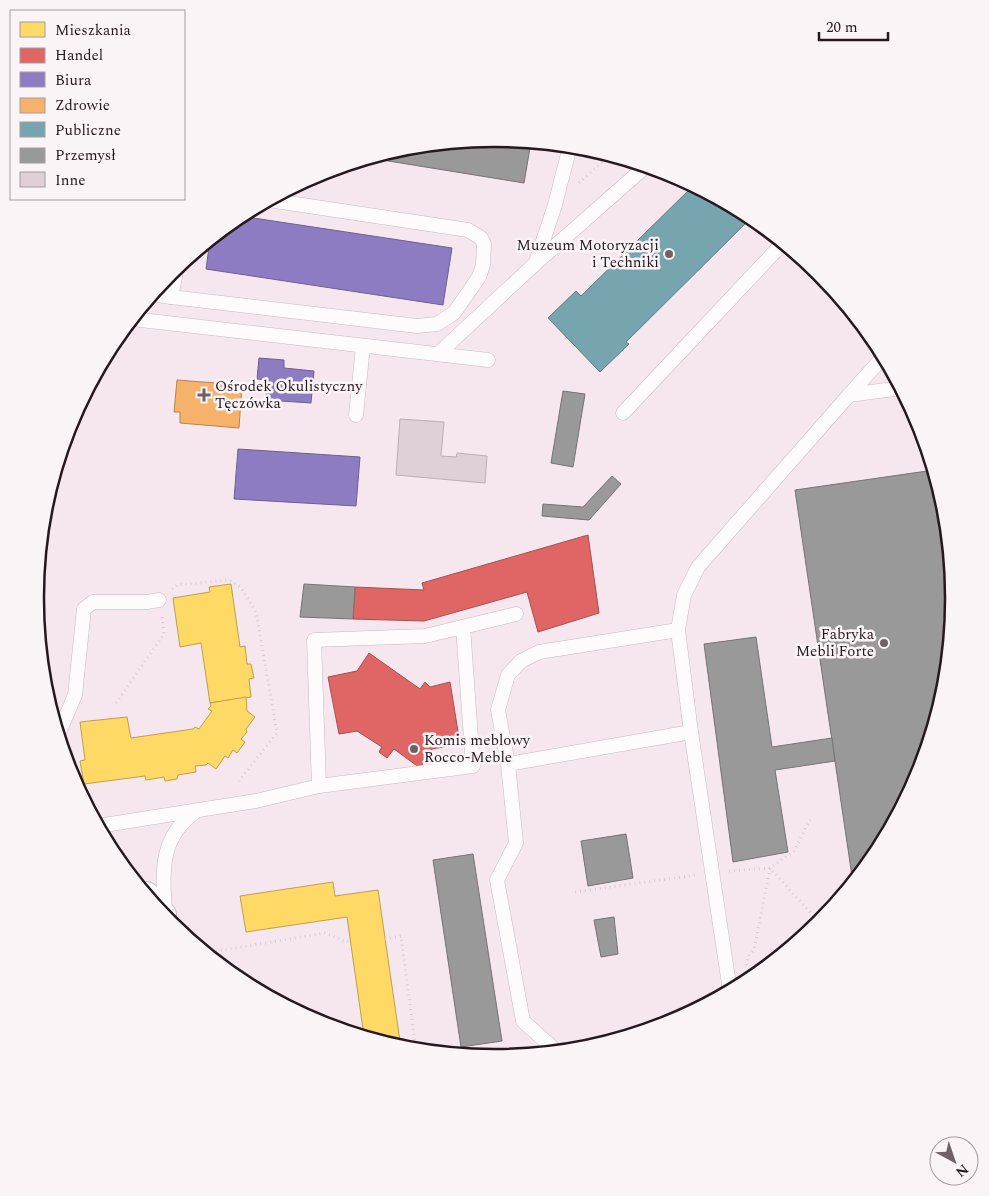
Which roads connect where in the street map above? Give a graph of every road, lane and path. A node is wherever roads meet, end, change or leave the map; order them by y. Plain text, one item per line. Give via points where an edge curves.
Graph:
1 (568, 154) edge
2 (603, 161) edge
3 (640, 171) edge
4 (281, 202) edge
5 (556, 205) junction
6 (778, 248) edge
7 (536, 263) junction
8 (174, 281) edge
9 (161, 295) edge
10 (171, 297) junction
11 (140, 320) edge
12 (363, 346) junction
13 (438, 354) junction
14 (488, 360) dead end
15 (878, 362) edge
16 (894, 389) edge
17 (849, 395) junction
18 (623, 413) dead end
19 (356, 415) dead end
20 (159, 600) junction
21 (516, 614) dead end
22 (463, 627) junction
23 (678, 630) junction
24 (116, 704) dead end
25 (62, 725) edge
26 (691, 732) junction
27 (508, 764) junction
28 (239, 781) dead end
29 (319, 786) junction
30 (196, 811) junction
31 (811, 818) dead end
32 (105, 825) edge
33 (164, 904) edge
34 (385, 939) dead end
35 (350, 941) dead end
36 (214, 951) edge
37 (747, 971) edge
38 (729, 983) edge
39 (415, 1041) edge
40 (549, 1045) edge

1 - 5 lane
2 - 5 path
3 - 7 lane
4 - 10 lane via 468,230 481,238 484,244 482,271 454,313 437,324 417,326
5 - 7 lane
6 - 18 lane
7 - 13 lane
8 - 10 lane
9 - 10 lane
11 - 12 lane
12 - 13 lane
12 - 19 lane
13 - 14 lane
15 - 17 lane
16 - 17 lane
17 - 23 lane via 698,567 684,595
20 - 24 path via 164,634
20 - 25 lane via 93,602 84,609 75,695
20 - 28 path via 177,585 229,580 240,588 256,612 277,733
21 - 22 lane
22 - 29 lane via 473,766
22 - 29 lane via 425,636 314,640
23 - 26 lane
23 - 27 lane via 539,652 521,661 508,675 498,710
26 - 27 lane
26 - 38 lane
27 - 40 lane via 516,843 497,880 523,1021
29 - 30 lane
30 - 32 lane
30 - 33 lane via 185,819 168,846
31 - 37 path via 794,850 770,868 754,950 748,956
34 - 39 path via 401,936
35 - 36 path via 325,933

